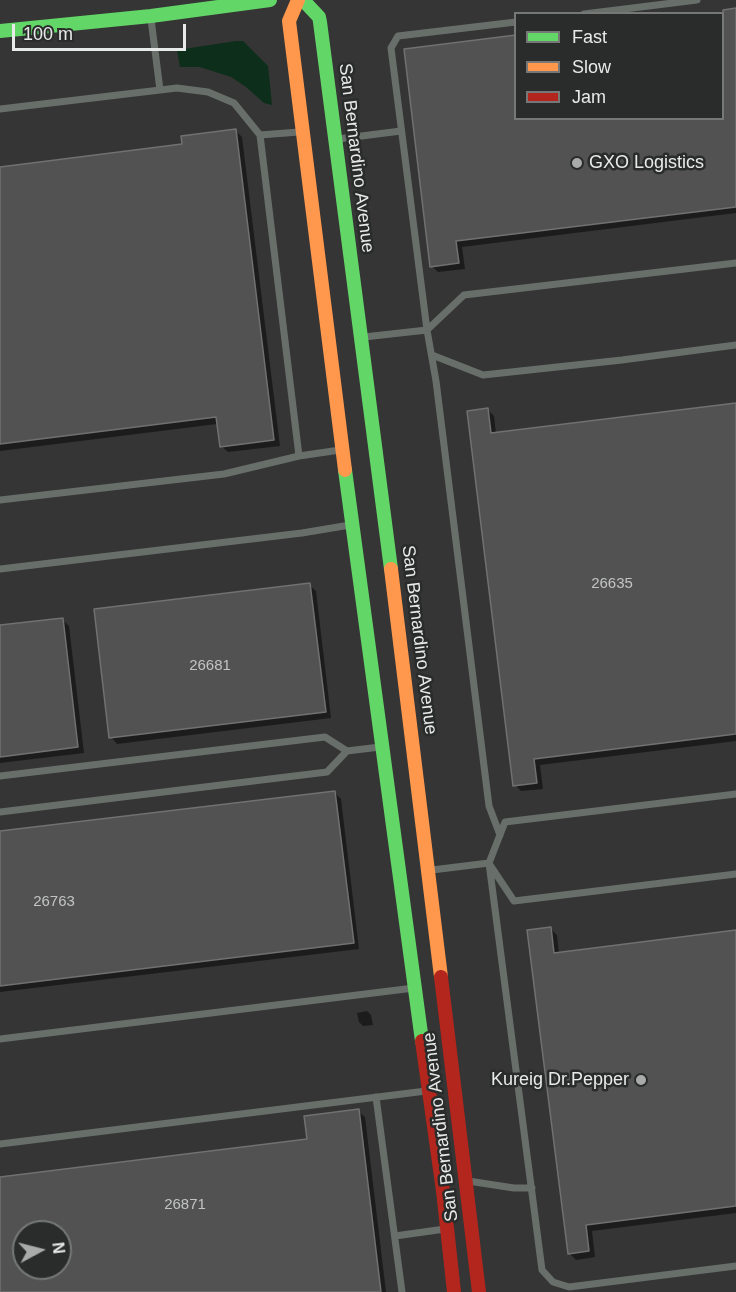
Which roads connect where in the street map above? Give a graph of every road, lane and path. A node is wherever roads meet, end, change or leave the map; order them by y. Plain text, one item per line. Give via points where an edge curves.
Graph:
1 (270, 0) edge
2 (298, 0) edge
3 (303, 0) edge
4 (697, 0) edge
5 (600, 12) edge
6 (151, 16) junction
7 (514, 22) edge
8 (0, 31) edge
9 (160, 90) junction
10 (0, 109) edge
11 (302, 131) junction
12 (401, 131) junction
13 (260, 135) junction
14 (336, 139) junction
15 (736, 262) edge
16 (428, 330) junction
17 (361, 338) junction
18 (736, 345) edge
19 (432, 355) junction
20 (342, 450) junction
21 (299, 456) junction
22 (0, 500) edge
23 (352, 525) junction
24 (0, 569) edge
25 (382, 747) junction
26 (347, 752) junction
27 (0, 776) edge
28 (736, 794) edge
29 (0, 812) edge
30 (500, 835) junction
31 (489, 863) junction
32 (429, 870) junction
33 (736, 874) edge
34 (415, 988) junction
35 (0, 1039) edge
36 (429, 1090) junction
37 (376, 1097) junction
38 (0, 1144) edge
39 (465, 1181) junction
40 (532, 1188) junction
41 (447, 1229) junction
42 (395, 1236) junction
43 (736, 1266) edge
44 (402, 1292) edge
45 (454, 1292) edge
46 (479, 1292) edge

1 - 6 main road
2 - 11 main road, San Bernardino Avenue via 289,21
3 - 14 main road, San Bernardino Avenue via 320,17
4 - 5 lane
6 - 8 main road
6 - 9 lane
7 - 12 lane via 398,36 391,48
9 - 10 lane
9 - 13 lane via 208,92 234,103
11 - 13 lane
11 - 20 main road, San Bernardino Avenue
12 - 14 lane
12 - 16 lane
13 - 21 lane
14 - 17 main road, San Bernardino Avenue
15 - 16 lane via 464,295
16 - 17 lane
16 - 19 lane
17 - 32 main road, San Bernardino Avenue
18 - 19 lane via 483,375
19 - 30 lane via 489,806
20 - 21 lane
20 - 23 main road, San Bernardino Avenue
21 - 22 lane via 224,474
23 - 24 lane
23 - 25 main road, San Bernardino Avenue
25 - 26 lane
25 - 34 main road, San Bernardino Avenue
26 - 27 lane via 325,737
26 - 29 lane via 327,772
28 - 30 lane via 505,822
30 - 31 lane
31 - 32 lane
31 - 33 lane via 514,901
31 - 40 lane
32 - 39 main road, San Bernardino Avenue
34 - 35 lane
34 - 36 main road, San Bernardino Avenue
36 - 37 lane
36 - 41 main road, San Bernardino Avenue
37 - 38 lane
37 - 42 lane
39 - 40 lane
39 - 46 main road, San Bernardino Avenue
40 - 43 lane via 542,1270 553,1282 569,1287
41 - 42 lane
41 - 45 main road, San Bernardino Avenue
42 - 44 lane

